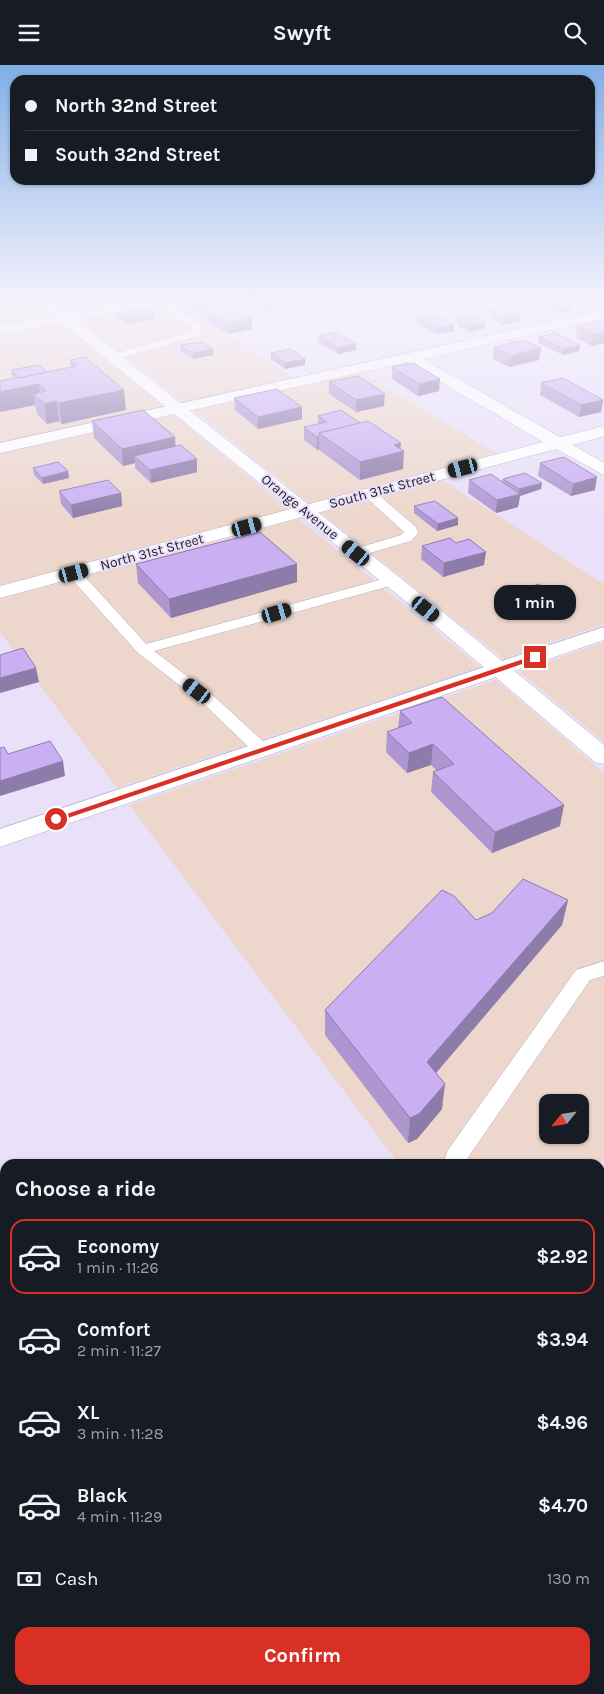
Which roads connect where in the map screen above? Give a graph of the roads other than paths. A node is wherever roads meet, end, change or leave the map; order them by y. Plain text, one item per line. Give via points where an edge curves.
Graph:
1 (135, 374) edge
2 (332, 374) edge
3 (438, 374) edge
4 (179, 408) junction
5 (604, 431) edge
6 (557, 443) junction
7 (0, 448) edge
8 (604, 470) edge
9 (370, 494) junction
10 (305, 511) junction
11 (356, 553) junction
12 (74, 573) junction
13 (392, 581) junction
14 (0, 592) edge
15 (604, 633) edge
16 (143, 650) junction
17 (500, 669) junction
18 (262, 749) junction
19 (604, 757) edge
20 (0, 838) edge
21 (604, 968) edge
22 (456, 1159) edge

1 - 4 street, Orange Avenue
2 - 4 street
3 - 6 street
4 - 7 street
4 - 10 street, Orange Avenue
5 - 6 street, South 31st Street
6 - 8 street
6 - 9 street, South 31st Street
9 - 10 street, South 31st Street
9 - 11 lane via 389,508 412,533 406,538
10 - 11 street, Orange Avenue
10 - 12 street, North 31st Street
11 - 13 street, Orange Avenue
12 - 14 street, North 31st Street
12 - 16 lane
13 - 16 lane
13 - 17 street, Orange Avenue
15 - 17 street
16 - 18 lane via 210,702
17 - 18 street
17 - 19 street, Orange Avenue
18 - 20 street
21 - 22 lane via 583,975

